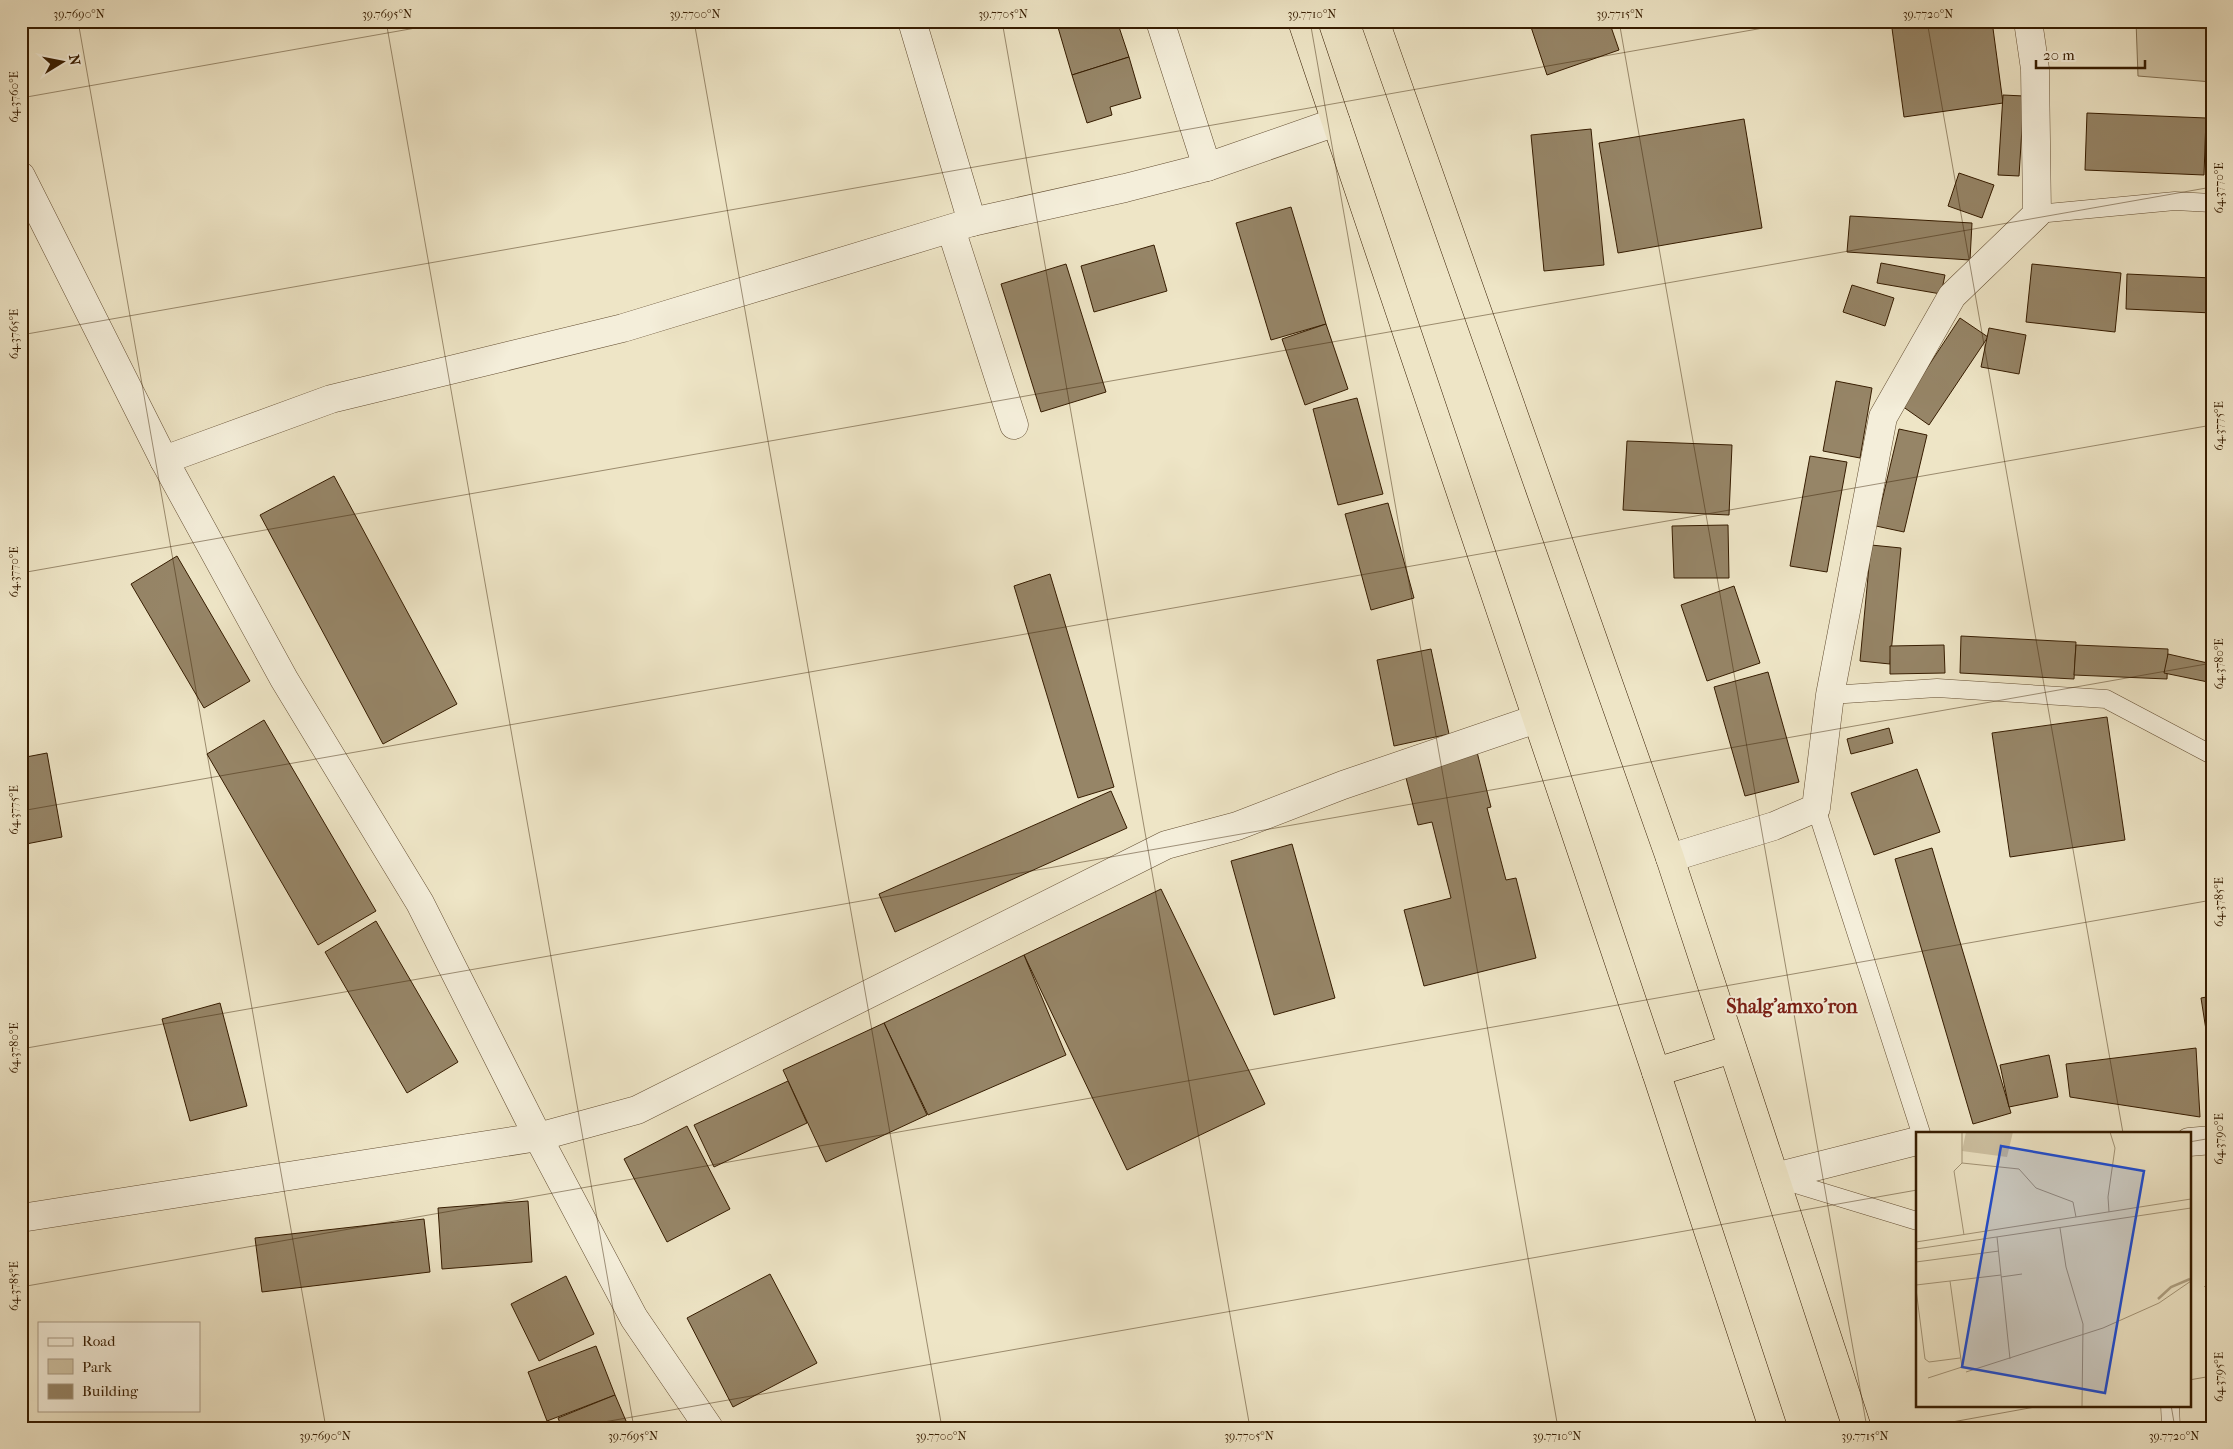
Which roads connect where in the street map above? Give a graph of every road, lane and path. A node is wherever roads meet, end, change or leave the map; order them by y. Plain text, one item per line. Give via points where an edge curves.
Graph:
1 (912, 21) edge
2 (1160, 21) edge
3 (1302, 21) edge
4 (1375, 21) edge
5 (2028, 21) edge
6 (1336, 122) junction
7 (1207, 167) junction
8 (21, 176) edge
9 (2212, 203) edge
10 (2037, 214) junction
11 (962, 225) junction
12 (1014, 425) dead end
13 (164, 460) junction
14 (1830, 695) junction
15 (1536, 719) junction
16 (2212, 755) edge
17 (1816, 808) junction
18 (1670, 858) junction
19 (1732, 1049) junction
20 (1656, 1072) junction
21 (1921, 1132) edge
22 (538, 1137) junction
23 (2212, 1140) edge
24 (1916, 1141) edge
25 (2190, 1142) edge
26 (1775, 1177) junction
27 (21, 1218) edge
28 (1916, 1222) edge
29 (2170, 1406) edge
30 (709, 1428) edge
31 (1773, 1428) edge
32 (1857, 1428) edge
33 (2171, 1428) edge

1 - 11 street
2 - 7 street
3 - 6 highway
4 - 18 highway
5 - 10 street via 2034,69
6 - 7 street
6 - 15 highway
7 - 11 street
8 - 13 street
9 - 10 lane via 2175,201
10 - 14 street via 1952,296 1883,417
11 - 12 street
11 - 13 street via 623,328 330,399
13 - 22 street via 284,679 420,903
14 - 16 lane via 1937,688 2106,700
14 - 17 street
15 - 20 highway
15 - 22 street via 1343,784 1237,826 1166,845 637,1110
17 - 18 street via 1774,826
17 - 21 lane
18 - 19 highway
19 - 20 highway
19 - 26 highway
20 - 31 highway
22 - 27 street
22 - 30 street via 634,1318
23 - 25 street
24 - 26 street
26 - 28 lane
26 - 32 highway
29 - 33 lane

